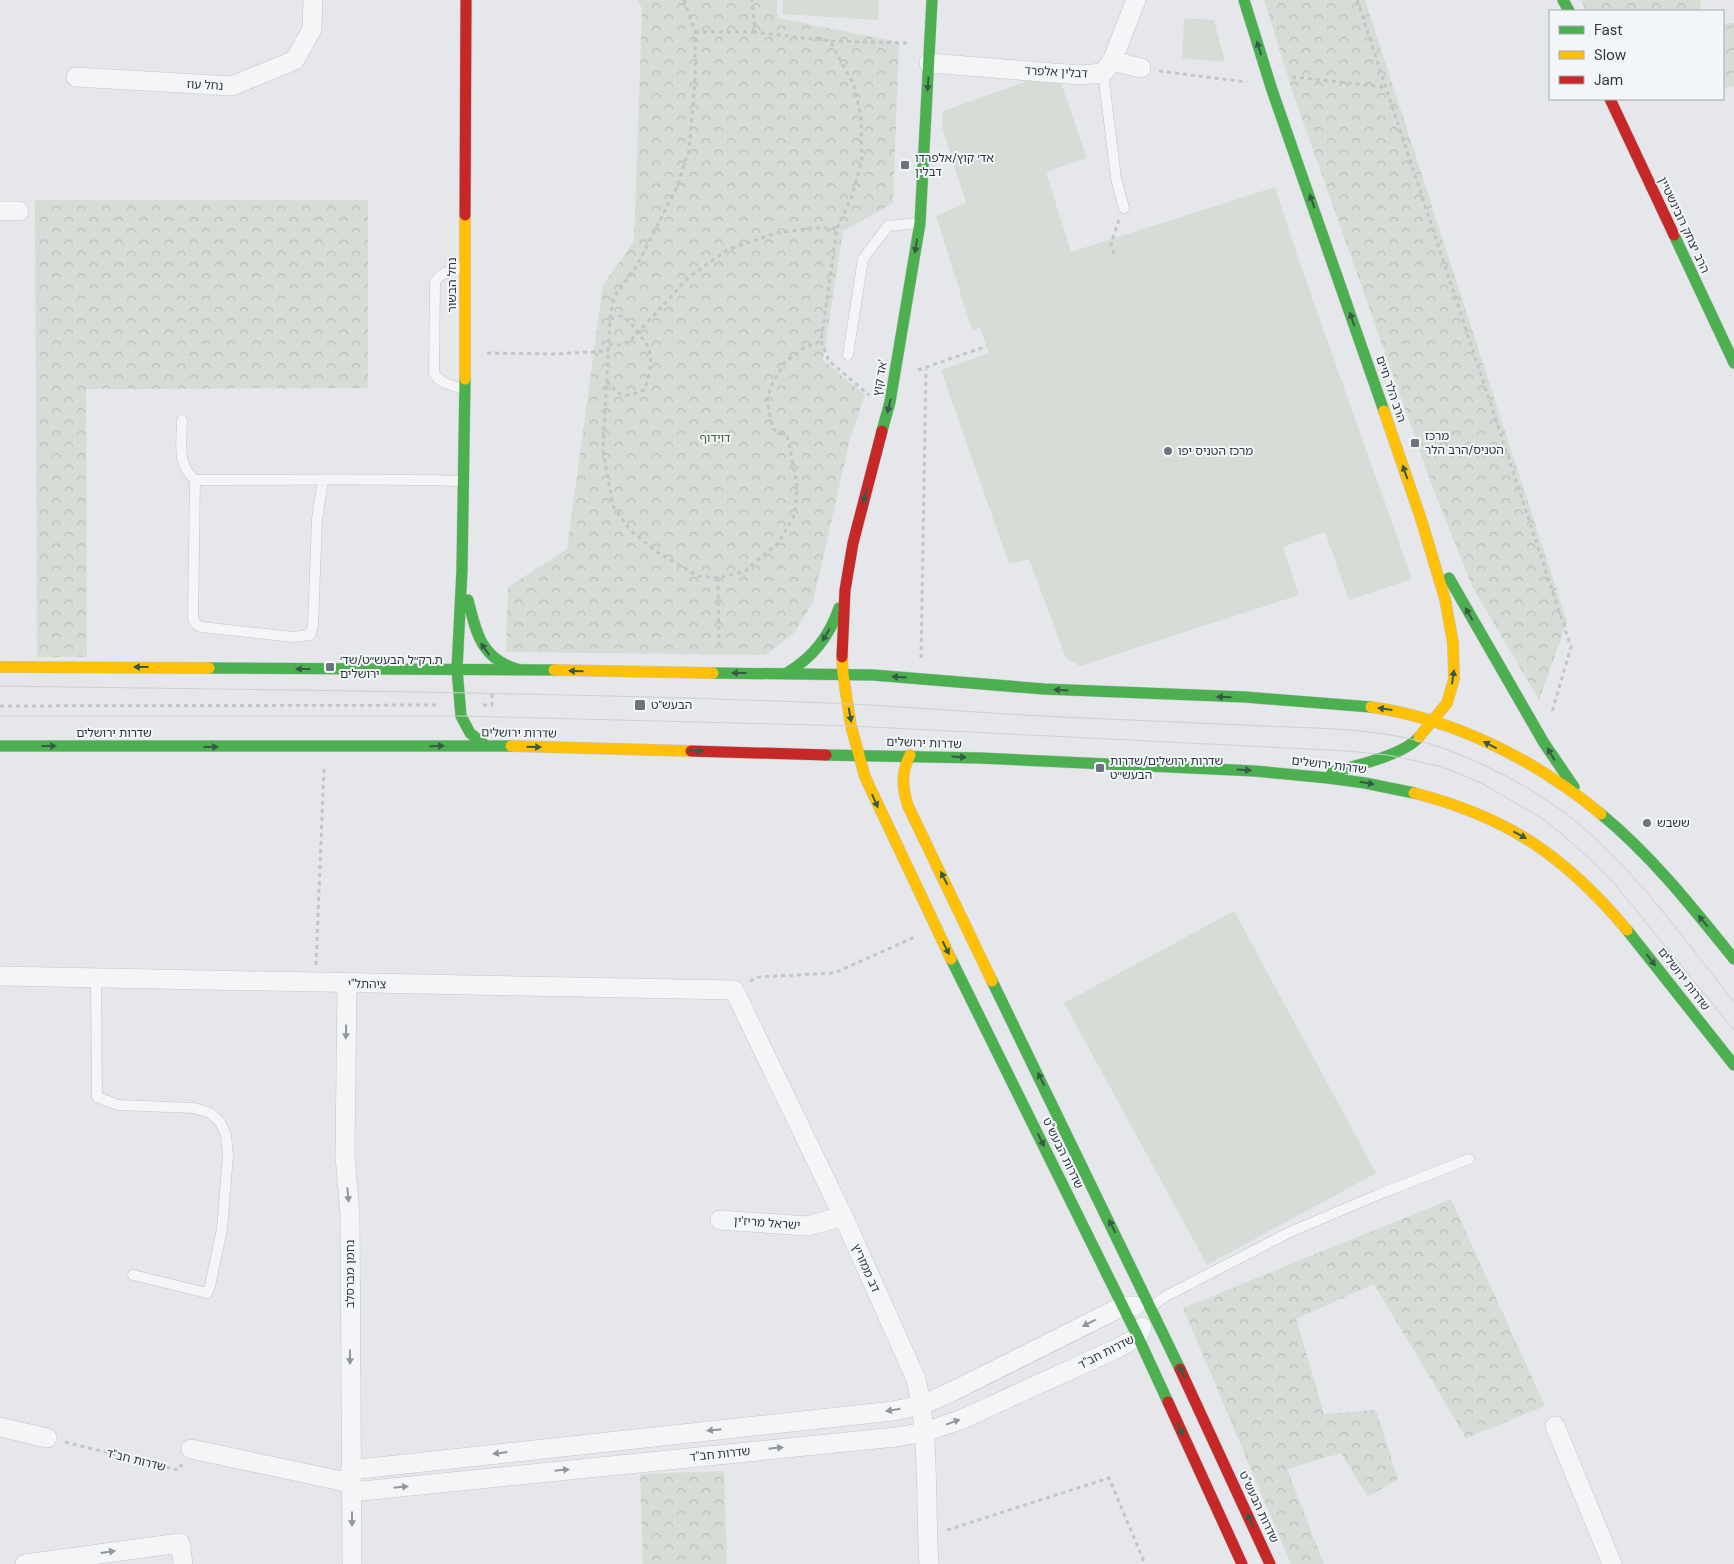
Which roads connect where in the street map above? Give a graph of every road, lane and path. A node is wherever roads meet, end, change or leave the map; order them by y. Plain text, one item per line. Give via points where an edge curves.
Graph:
1 (313, 0) edge
2 (466, 0) edge
3 (684, 0) edge
4 (752, 0) edge
5 (932, 0) edge
6 (1136, 0) edge
7 (1244, 0) edge
8 (1357, 0) edge
9 (695, 32) junction
10 (755, 32) junction
11 (830, 41) junction
12 (930, 44) junction
13 (929, 63) junction
14 (1107, 67) junction
15 (1141, 68) joint
16 (76, 77) dead end
17 (1291, 77) dead end
18 (1255, 83) dead end
19 (1386, 87) junction
20 (1610, 100) edge
21 (1124, 208) joint
22 (920, 223) junction
23 (838, 228) junction
24 (1114, 254) dead end
25 (465, 266) junction
26 (610, 319) junction
27 (637, 333) junction
28 (821, 341) junction
29 (609, 344) junction
30 (987, 346) dead end
31 (465, 352) junction
32 (609, 352) junction
33 (848, 355) dead end
34 (1734, 363) edge
35 (926, 369) junction
36 (895, 375) junction
37 (606, 380) junction
38 (465, 390) junction
39 (890, 402) junction
40 (182, 420) dead end
41 (195, 480) junction
42 (323, 480) junction
43 (464, 481) junction
44 (1421, 519) junction
45 (462, 570) junction
46 (718, 578) junction
47 (844, 590) junction
48 (0, 667) edge
49 (457, 670) junction
50 (526, 670) junction
51 (718, 673) junction
52 (787, 673) junction
53 (843, 674) junction
54 (920, 678) junction
55 (459, 704) junction
56 (0, 706) edge
57 (1551, 715) dead end
58 (1433, 720) junction
59 (485, 745) junction
60 (0, 746) edge
61 (325, 747) junction
62 (910, 755) junction
63 (858, 756) junction
64 (1319, 775) junction
65 (1592, 806) junction
66 (935, 927) junction
67 (1734, 959) edge
68 (0, 976) edge
69 (96, 979) junction
70 (315, 983) junction
71 (346, 984) junction
72 (734, 990) junction
73 (1734, 1065) edge
74 (1469, 1158) dead end
75 (842, 1216) junction
76 (720, 1220) dead end
77 (133, 1275) dead end
78 (1123, 1306) junction
79 (1151, 1307) junction
80 (1138, 1337) junction
81 (922, 1405) junction
82 (1554, 1426) dead end
83 (0, 1427) edge
84 (925, 1432) junction
85 (47, 1438) joint
86 (191, 1449) joint
87 (351, 1482) junction
88 (928, 1536) junction
89 (25, 1564) edge
90 (183, 1564) edge
91 (352, 1564) edge
92 (929, 1564) edge
93 (1145, 1564) edge
94 (1242, 1564) edge
95 (1270, 1564) edge
96 (1612, 1564) edge

1 - 16 street, נחל עוז via 312,29 295,60 232,86
2 - 25 street, נחל הבשור
3 - 9 path
4 - 10 path
5 - 12 street, אד קוץ'
6 - 14 street
44 -> 7 street, הרב הלר חיים via 1270,85
8 - 19 path
9 - 10 path
9 - 26 path via 695,81 688,150 677,187 636,266 614,297
10 - 11 path
11 - 12 path
11 - 23 path via 854,85 862,117 862,160 851,199
12 - 13 street, אד קוץ'
13 - 14 street, דבלין אלפרד via 1080,76
13 -> 22 street, אד קוץ'
14 - 15 street
14 - 21 lane via 1116,178
15 - 18 path
17 - 19 path
19 - 57 path via 1571,647
20 - 34 street, הרב יצחק רובינשטיין
21 - 24 path via 1111,243
22 - 33 lane via 888,226 863,259
22 -> 36 street, אד קוץ'
23 - 27 path via 776,233 727,250 689,277
23 - 28 path
25 - 31 street, נחל הבשור
25 - 38 lane via 440,274 434,283 434,373 442,382
26 - 27 path via 622,316 633,323
26 - 29 path
27 - 29 path via 629,342
27 - 37 path via 646,343 651,361 644,390 627,397 617,393
28 - 39 path via 829,361 867,395
28 - 46 path via 802,349 784,363 767,401 773,429 788,438 796,485 794,514 779,542 745,571
29 - 32 path
30 - 35 path
31 - 32 path
31 - 38 street, נחל הבשור
32 - 37 path
35 - 36 path
35 - 54 path
36 - 39 street, אד קוץ'
37 - 46 path via 603,451 613,506 630,530 657,552 698,576
38 - 43 street, נחל הבשור
39 -> 47 street, אד קוץ'
40 - 41 lane via 183,466
41 - 42 lane
41 - 42 lane via 196,624 304,637 310,635 313,625 317,519
42 - 43 lane
43 - 45 street, נחל הבשור
58 -> 44 street, הרב הלר חיים via 1446,703 1455,663 1445,599
65 -> 44 street via 1565,776 1544,743 1455,591
45 - 49 street, נחל הבשור
50 -> 45 street, נחל הבשור via 496,662 482,646
46 - 51 path
47 -> 52 street via 838,612 822,642 803,664
47 - 53 street, אד קוץ'
49 -> 48 street
49 - 50 street
49 - 55 street, נחל הבשור
51 -> 50 street
52 -> 51 street
52 - 53 street
54 -> 53 street
53 -> 63 street, אד קוץ'
58 -> 54 street via 1393,710 1340,703 987,686
55 - 56 path
55 - 59 street, נחל הבשור via 470,733
58 - 64 street, הרב הלר חיים via 1417,740 1402,749 1356,767
65 -> 58 street via 1547,775
61 -> 59 street, שדרות ירושלים
59 -> 63 street, שדרות ירושלים
60 -> 61 street, שדרות ירושלים
61 - 70 path
62 - 63 street, שדרות ירושלים
62 -> 64 street, שדרות ירושלים
79 -> 62 street, שדרות הבעש"ט via 911,813 903,774
63 -> 66 street, שדרות הבעש"ט via 878,807
64 -> 73 street, שדרות ירושלים via 1430,796 1505,827 1536,844 1566,866 1604,902
67 -> 65 street via 1648,858
66 - 72 path via 834,973 759,977
66 -> 78 street, שדרות הבעש"ט
68 - 69 street, ציהתל"י
69 - 70 street, ציהתל"י
69 - 77 lane via 97,1098 118,1105 194,1108 210,1113 220,1122 226,1135 228,1156 222,1229 206,1293
70 - 71 street, ציהתל"י
71 - 72 street, ציהתל"י
71 -> 87 street, נחמן מברסלב via 344,1104 350,1214
72 - 75 street, דב ממזריץ
74 - 79 lane via 1290,1232 1166,1296
75 - 76 street, ישראל מריז'ין via 808,1226
75 - 81 street, דב ממזריץ via 916,1379
78 - 79 street, שדרות חב"ד
78 - 80 street, שדרות הבעש"ט
78 -> 81 street, שדרות חב"ד
79 - 80 street, שדרות חב"ד
95 -> 79 street, שדרות הבעש"ט
84 -> 80 street, שדרות חב"ד via 960,1420
80 -> 94 street, שדרות הבעש"ט
81 - 84 street, דב ממזריץ
81 -> 87 street, שדרות חב"ד
82 - 96 street
83 - 85 street
87 -> 84 street, שדרות חב"ד
84 - 88 street, דב ממזריץ
85 - 86 path, שדרות חב"ד via 178,1470
86 - 87 street, שדרות חב"ד
87 -> 91 street, נחמן מברסלב
88 - 92 street, דב ממזריץ
88 - 93 path via 1109,1478
89 -> 90 street via 180,1543

